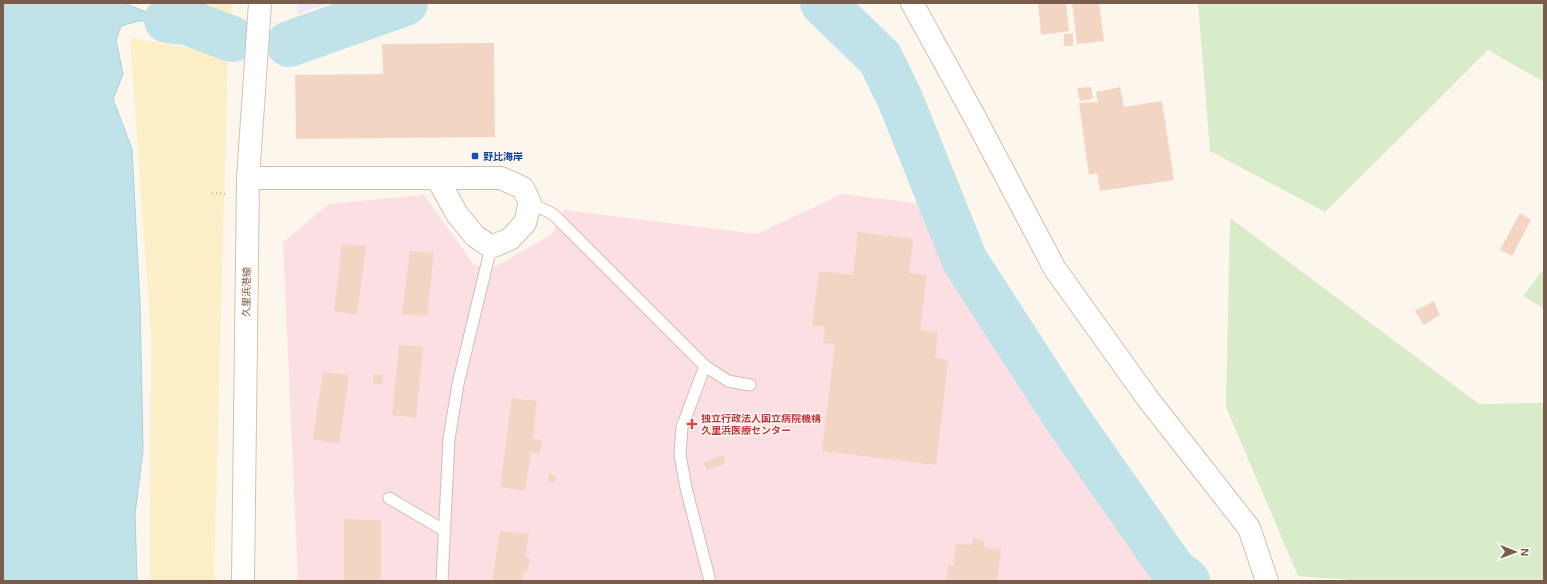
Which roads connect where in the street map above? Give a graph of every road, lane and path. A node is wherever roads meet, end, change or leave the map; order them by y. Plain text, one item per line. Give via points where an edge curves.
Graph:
1 (260, 3) edge
2 (912, 3) edge
3 (248, 178) junction
4 (437, 178) junction
5 (212, 193) dead end
6 (230, 194) dead end
7 (530, 203) junction
8 (491, 247) junction
9 (705, 366) junction
10 (750, 385) dead end
11 (389, 498) dead end
12 (445, 531) junction
13 (243, 581) edge
14 (442, 581) edge
15 (710, 581) edge
16 (1267, 581) edge

1 - 3 street, 久里浜港線
2 - 16 street via 1055,269 1148,399 1249,528
3 - 4 street
3 - 13 street, 久里浜港線
4 - 7 street via 501,178 523,188
4 - 8 street via 457,214 475,236
5 - 6 path
7 - 8 street via 525,223 510,238
7 - 9 lane via 553,214
8 - 12 lane via 449,439
9 - 10 lane via 728,381
9 - 15 lane via 682,427 680,455
11 - 12 lane
12 - 14 lane

